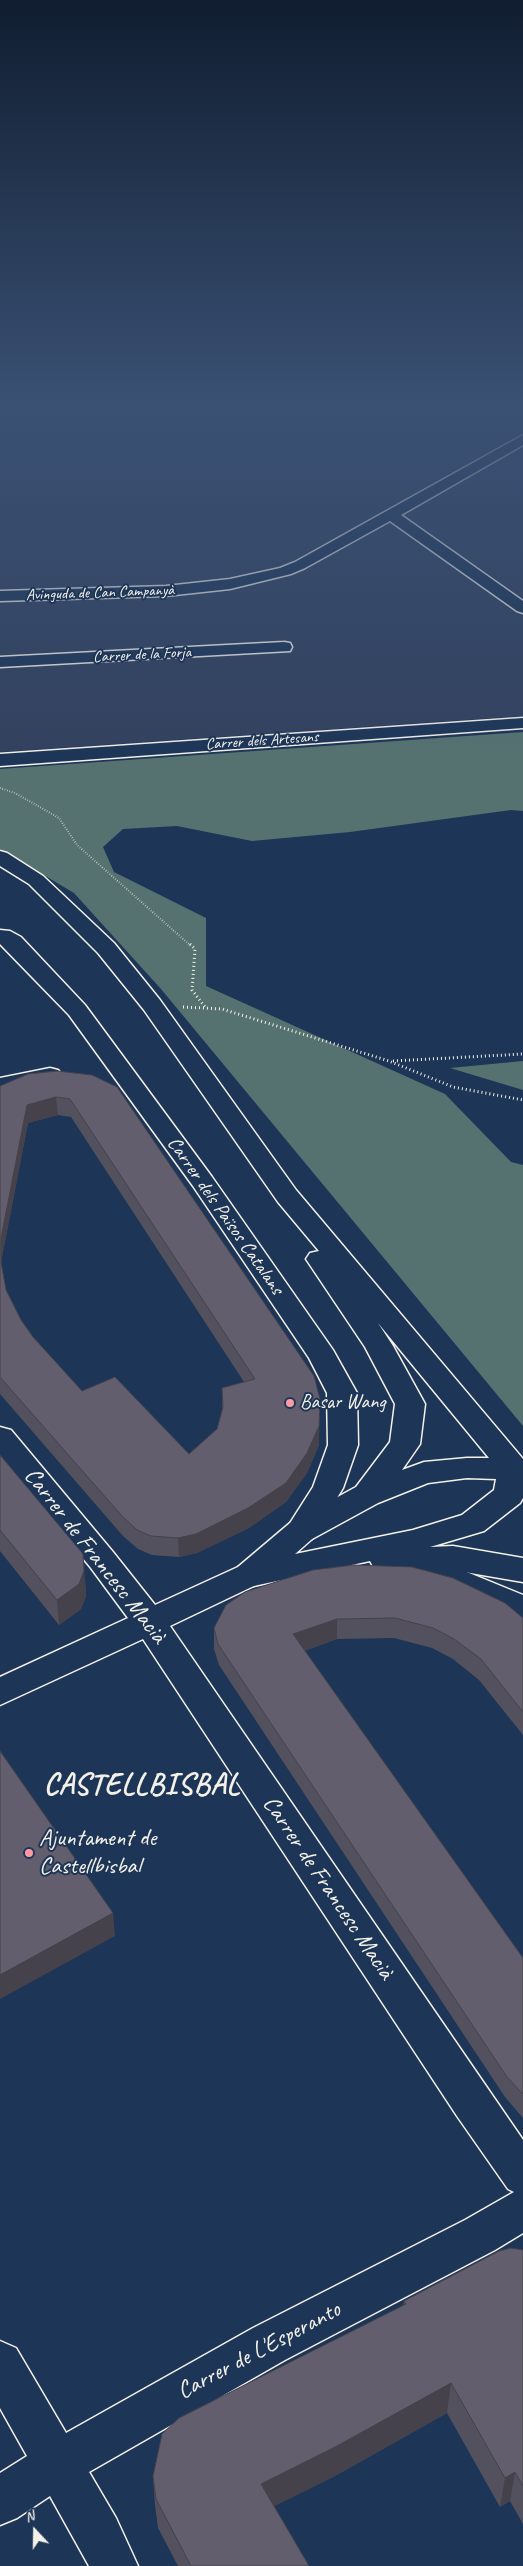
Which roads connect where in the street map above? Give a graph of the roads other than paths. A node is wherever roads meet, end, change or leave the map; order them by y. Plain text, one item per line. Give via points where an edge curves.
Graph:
1 (382, 520) edge
2 (398, 520) edge
3 (0, 596) edge
4 (523, 608) edge
5 (284, 648) dead end
6 (0, 662) edge
7 (523, 723) edge
8 (0, 760) edge
9 (0, 857) edge
10 (1, 932) edge
11 (73, 1076) edge
12 (98, 1079) edge
13 (0, 1085) edge
14 (134, 1090) junction
15 (287, 1196) junction
16 (0, 1437) edge
17 (518, 1474) edge
18 (367, 1495) junction
19 (301, 1531) junction
20 (403, 1558) junction
21 (523, 1570) edge
22 (249, 1575) junction
23 (523, 1612) edge
24 (149, 1622) junction
25 (0, 1692) edge
26 (523, 2175) edge
27 (523, 2209) edge
28 (0, 2364) edge
29 (58, 2463) junction
30 (0, 2501) edge
31 (114, 2566) edge

1 - 3 street, Avinguda de Can Campanyà via 300,565 240,582 166,591
2 - 4 street
5 - 6 street, Carrer de la Forja
7 - 8 street, Carrer dels Artesans
9 - 15 street via 36,880 106,948 152,1006
10 - 14 street, Carrer dels Països Catalans via 77,1010
11 - 13 street via 31,1077
12 - 14 street
14 - 19 street, Carrer dels Països Catalans via 209,1190 323,1357 342,1393 343,1445 328,1488
15 - 17 street
15 - 18 street via 323,1266 378,1346 410,1404 405,1444
16 - 24 street, Carrer de Francesc Macià via 96,1552
17 - 18 street via 467,1468 424,1473
17 - 22 street via 509,1494 473,1523 413,1541
18 - 19 street
19 - 22 street
20 - 21 street via 453,1558
20 - 22 street
20 - 23 street via 516,1606
22 - 24 street
24 - 25 street
24 - 26 street, Carrer de Francesc Macià
27 - 29 street, Carrer de L'Esperanto via 269,2344
28 - 29 street
29 - 30 street, Carrer de L'Esperanto
29 - 31 street

